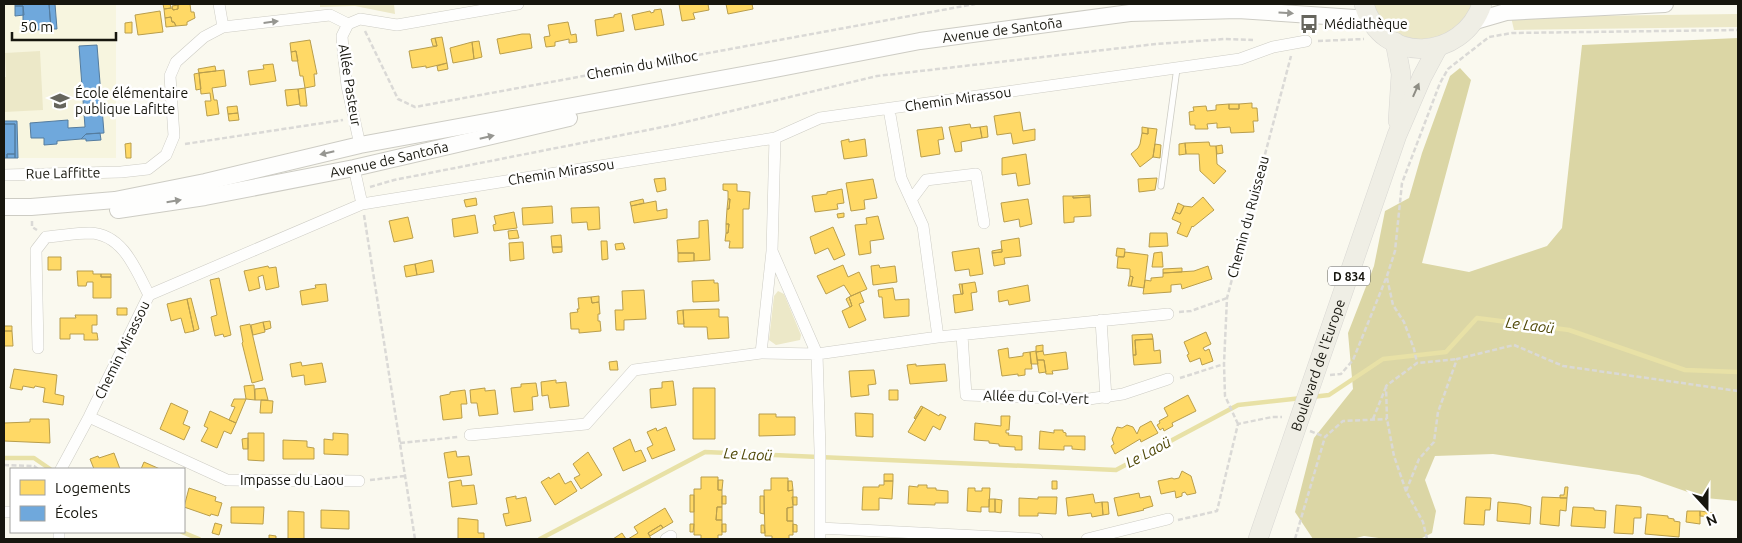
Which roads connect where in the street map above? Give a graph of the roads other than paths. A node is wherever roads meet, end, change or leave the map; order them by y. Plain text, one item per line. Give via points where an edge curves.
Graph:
1 (220, 4) edge
2 (518, 4) edge
3 (1268, 4) edge
4 (1482, 4) edge
5 (1632, 4) edge
6 (1665, 4) edge
7 (486, 6) edge
8 (1238, 10) junction
9 (1371, 17) edge
10 (1475, 21) junction
11 (348, 24) junction
12 (223, 28) junction
13 (1300, 42) road end
14 (1395, 42) junction
15 (1438, 47) junction
16 (1177, 68) junction
17 (770, 70) junction
18 (889, 109) junction
19 (491, 122) junction
20 (1397, 135) junction
21 (775, 138) junction
22 (360, 146) junction
23 (354, 168) junction
24 (4, 175) edge
25 (1161, 186) dead end
26 (911, 200) junction
27 (362, 204) junction
28 (4, 207) edge
29 (4, 217) edge
30 (984, 223) dead end
31 (772, 251) junction
32 (149, 295) junction
33 (1168, 314) road end
34 (1101, 320) junction
35 (962, 335) junction
36 (938, 337) junction
37 (38, 348) dead end
38 (761, 353) junction
39 (817, 354) junction
40 (1168, 379) road end
41 (1106, 398) junction
42 (90, 417) junction
43 (470, 435) road end
44 (62, 468) edge
45 (359, 481) road end
46 (1168, 519) road end
47 (820, 533) edge
48 (1037, 539) edge
49 (1087, 539) edge
50 (1258, 539) edge

1 - 12 street
2 - 7 street
3 - 8 main road, Avenue de Santoña
4 - 10 main road
5 - 6 main road
5 - 10 main road via 1506,12
7 - 11 street, Allée Pasteur via 397,25 360,19
8 -> 9 main road, Avenue de Santoña
8 - 17 main road, Avenue de Santoña via 1130,13 920,41
9 - 14 main road
10 - 15 main road via 1459,37
12 -> 11 street via 330,15
11 - 22 street, Allée Pasteur via 342,36 343,50
12 - 24 street, Rue Laffitte via 204,37 176,62 170,76 174,136 166,155 148,169
13 - 16 street, Chemin Mirassou via 1273,47 1240,59
14 - 15 main road via 1416,49
14 - 20 main road, Boulevard de l'Europe / D 834 via 1401,74
20 -> 15 main road, Boulevard de l'Europe / D 834
16 - 18 street, Chemin Mirassou
16 - 25 lane
17 - 19 main road, Avenue de Santoña
23 -> 17 main road, Avenue de Santoña
18 - 21 street, Chemin Mirassou via 820,118
18 - 26 street via 901,178
19 - 22 main road, Avenue de Santoña
19 - 23 main road via 423,142 354,156
20 - 50 main road, Boulevard de l'Europe / D 834
21 - 27 street, Chemin Mirassou
21 - 31 street
22 -> 28 main road, Avenue de Santoña via 115,200
23 - 27 street
29 -> 23 main road, Avenue de Santoña via 115,210 205,197
26 - 30 street via 926,180 976,174
26 - 36 street via 924,226
27 - 32 street, Chemin Mirassou
31 - 38 street
31 - 39 street
32 - 37 street via 130,258 111,238 90,233 46,237 36,250
32 - 42 street, Chemin Mirassou
33 - 34 street
34 - 35 street
34 - 41 street, Allée du Col-Vert
35 - 36 street
35 - 41 street, Allée du Col-Vert via 966,395
36 - 39 street
38 - 39 street
38 - 43 street via 634,370 586,424
39 - 47 street
40 - 41 street, Allée du Col-Vert
42 - 44 street, Chemin Mirassou
42 - 45 street, Impasse du Laou via 227,480
46 - 49 street
47 - 48 street

